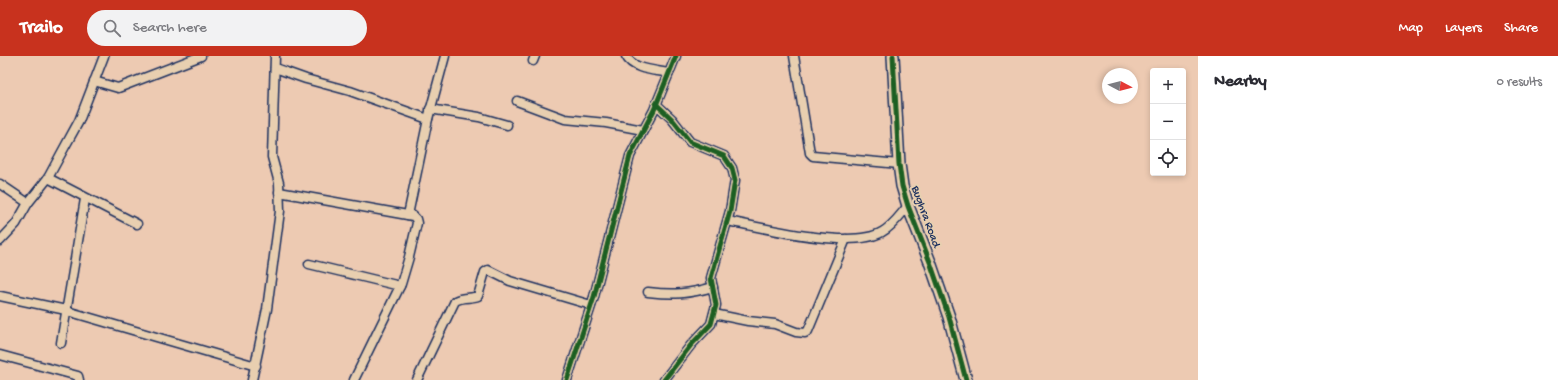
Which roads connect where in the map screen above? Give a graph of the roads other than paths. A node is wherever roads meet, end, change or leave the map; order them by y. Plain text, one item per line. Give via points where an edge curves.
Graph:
1 (104, 56) edge
2 (201, 56) edge
3 (275, 56) edge
4 (445, 56) edge
5 (626, 56) edge
6 (676, 56) edge
7 (794, 56) edge
8 (893, 56) edge
9 (275, 68) junction
10 (669, 73) junction
11 (94, 81) junction
12 (517, 101) dead end
13 (656, 104) junction
14 (430, 109) junction
15 (428, 119) junction
16 (507, 125) dead end
17 (643, 130) junction
18 (899, 164) junction
19 (48, 178) junction
20 (0, 184) edge
21 (279, 192) junction
22 (85, 199) junction
23 (28, 204) junction
24 (908, 206) junction
25 (408, 215) junction
26 (728, 221) junction
27 (137, 224) dead end
28 (846, 238) junction
29 (0, 241) edge
30 (309, 264) dead end
31 (400, 286) junction
32 (713, 287) junction
33 (648, 292) dead end
34 (0, 296) edge
35 (591, 305) junction
36 (67, 310) junction
37 (714, 314) junction
38 (61, 343) dead end
39 (0, 355) edge
40 (256, 366) junction
41 (965, 379) edge
42 (79, 380) edge
43 (252, 380) edge
44 (354, 380) edge
45 (417, 380) edge
46 (567, 380) edge
47 (664, 380) edge

1 - 11 street
2 - 11 street via 118,88
3 - 9 street
4 - 14 street
5 - 10 street via 636,66
6 - 10 street
7 - 18 street via 812,156
8 - 18 street, Bughra Road
9 - 15 street
9 - 21 street via 272,157
10 - 13 street
11 - 19 street via 79,121
12 - 17 street via 565,119
13 - 17 street
13 - 26 street via 690,142 724,156 729,161 735,180
14 - 15 street
14 - 16 street
15 - 25 street
17 - 35 street via 630,156
18 - 24 street, Bughra Road
19 - 22 street
19 - 23 street
20 - 23 street
21 - 25 street
21 - 40 street via 280,211 267,309
22 - 27 street
22 - 36 street
23 - 29 street via 16,224
24 - 28 street via 883,232 863,238
24 - 41 street, Bughra Road via 942,296
25 - 31 street via 416,218 417,223
26 - 28 street via 785,233
26 - 32 street via 711,278
28 - 37 street via 805,333 775,324
30 - 31 street
31 - 44 street
32 - 33 street via 689,293
32 - 37 street via 716,300
34 - 36 street
35 - 45 street via 510,281 488,270 485,272 478,296 455,301
35 - 46 street
36 - 38 street
36 - 40 street
37 - 47 street via 707,329
39 - 42 street via 78,376
40 - 43 street

